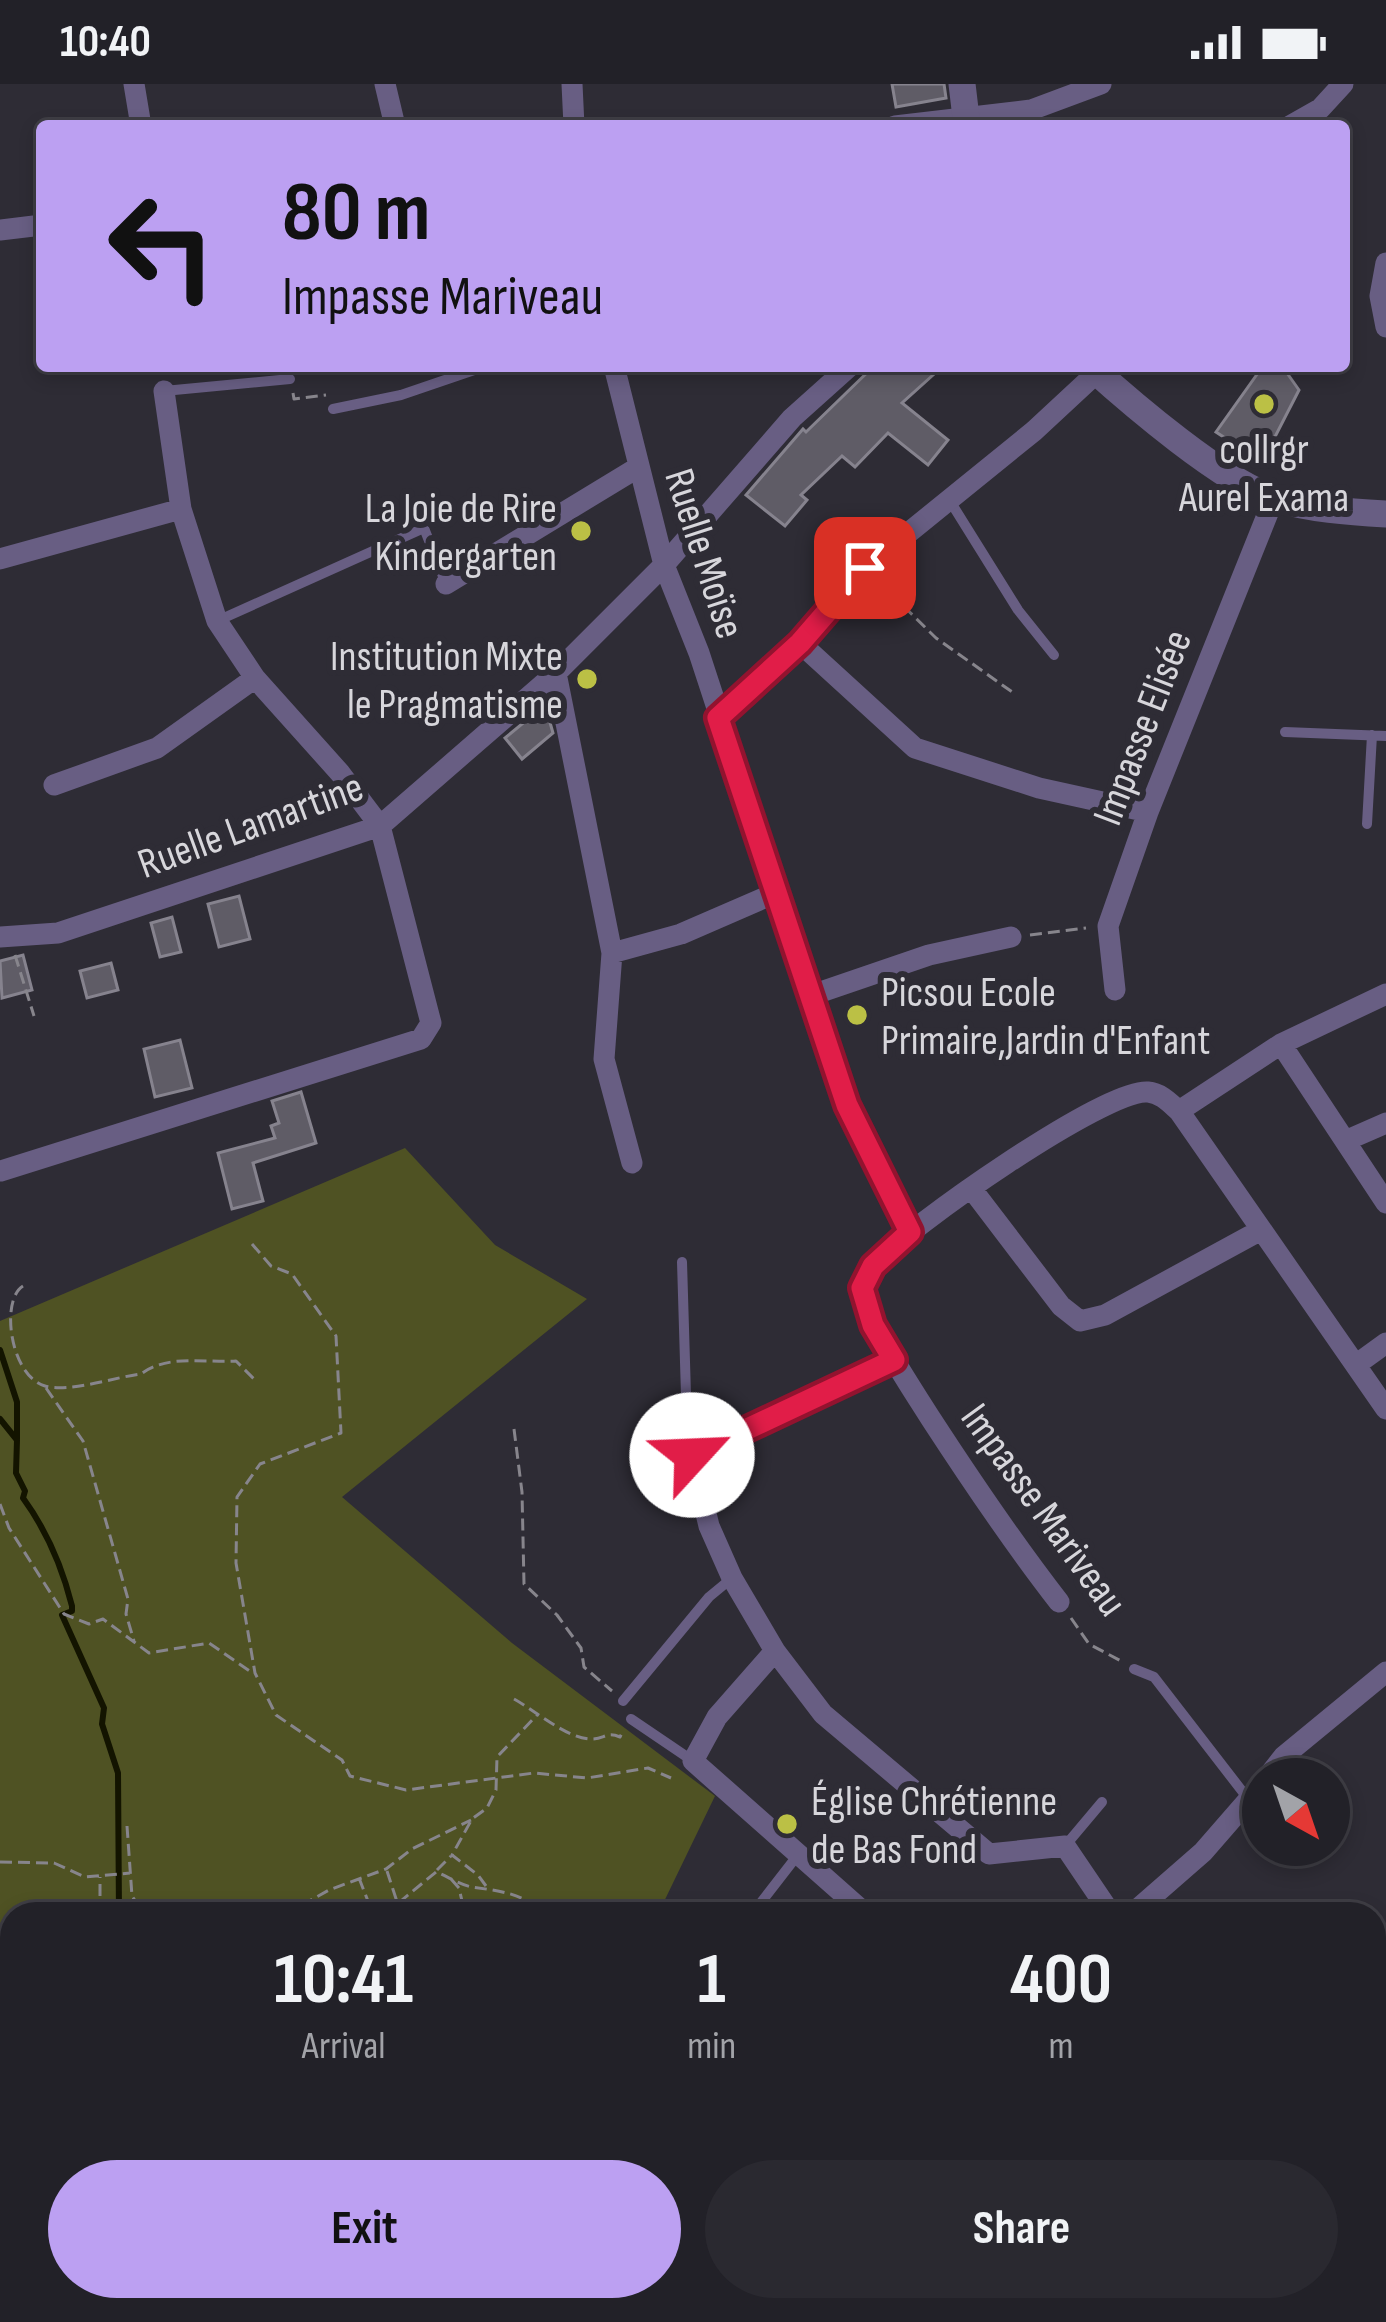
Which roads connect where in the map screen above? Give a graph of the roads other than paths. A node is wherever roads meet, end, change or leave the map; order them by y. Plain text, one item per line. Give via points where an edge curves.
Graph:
1 (134, 84) edge
2 (385, 84) edge
3 (572, 84) edge
4 (962, 84) edge
5 (1101, 84) edge
6 (1343, 84) edge
7 (140, 120) edge
8 (393, 120) edge
9 (574, 120) edge
10 (967, 120) edge
11 (973, 120) edge
12 (1301, 120) edge
13 (36, 226) edge
14 (0, 230) edge
15 (1386, 263) edge
16 (1386, 326) edge
17 (468, 372) edge
18 (615, 372) edge
19 (843, 372) edge
20 (1095, 372) edge
21 (1102, 372) edge
22 (290, 379) road end
23 (164, 391) joint
24 (333, 409) road end
25 (637, 468) junction
26 (1274, 498) junction
27 (950, 501) junction
28 (181, 509) junction
29 (1386, 514) edge
30 (0, 559) edge
31 (664, 565) junction
32 (446, 584) joint
33 (217, 621) junction
34 (800, 643) junction
35 (1054, 655) dead end
36 (556, 673) junction
37 (255, 678) junction
38 (718, 718) junction
39 (1285, 732) dead end
40 (1379, 736) edge
41 (54, 785) dead end
42 (1148, 812) junction
43 (1367, 824) dead end
44 (380, 826) junction
45 (778, 892) junction
46 (4, 937) edge
47 (1011, 937) road end
48 (612, 953) junction
49 (1115, 990) dead end
50 (1386, 994) edge
51 (812, 995) junction
52 (1281, 1044) junction
53 (1179, 1111) junction
54 (1386, 1123) edge
55 (1346, 1141) junction
56 (632, 1163) dead end
57 (1, 1171) edge
58 (971, 1188) junction
59 (1386, 1204) edge
60 (1261, 1230) junction
61 (910, 1232) junction
62 (682, 1262) dead end
63 (1386, 1343) edge
64 (894, 1360) junction
65 (1357, 1364) junction
66 (1386, 1409) edge
67 (692, 1455) junction
68 (732, 1578) junction
69 (1059, 1602) road end
70 (775, 1652) junction
71 (1134, 1669) road end
72 (1386, 1672) edge
73 (623, 1701) road end
74 (631, 1719) road end
75 (1282, 1758) edge
76 (693, 1761) junction
77 (1242, 1770) edge
78 (1102, 1802) dead end
79 (1242, 1808) edge
80 (1065, 1846) junction
81 (797, 1856) junction
82 (761, 1902) edge
83 (852, 1902) edge
84 (1103, 1902) edge
85 (1149, 1902) edge

1 - 7 street
2 - 8 street
3 - 9 street
4 - 10 street
5 - 11 street via 1031,110
6 - 12 street
13 - 14 street
15 - 16 street
17 - 24 lane
18 - 25 street, Ruelle Moïse
19 - 31 street, Ruelle Lamartine via 792,418
20 - 27 street
21 - 26 street via 1236,482
22 - 23 lane
23 - 28 street
25 - 31 street, Ruelle Moïse
25 - 32 street
26 - 29 street
26 - 42 street, Impasse Elisée
27 - 34 street via 865,568
27 - 35 lane
28 - 30 street
28 - 33 street
31 - 36 street, Ruelle Lamartine
31 - 38 street, Ruelle Moïse
32 - 33 lane via 424,528
33 - 37 street
34 - 38 street
34 - 42 street via 915,748
36 - 44 street, Ruelle Lamartine
36 - 48 street
37 - 41 street via 158,748
37 - 44 street
38 - 45 street, Ruelle Moïse
39 - 40 lane
40 - 43 lane
42 - 49 street, Impasse Elisée via 1108,926
44 - 46 street, Ruelle Lamartine via 58,933
44 - 57 street via 431,1023 421,1039
45 - 48 street
45 - 51 street, Ruelle Moïse
47 - 51 street
48 - 56 street via 604,1059
50 - 52 street
51 - 61 street, Ruelle Moïse via 847,1105
52 - 53 street
52 - 55 street
53 - 58 street via 1145,1091 1099,1108
53 - 60 street
54 - 55 street
55 - 59 street
58 - 60 street via 1080,1321 1105,1316
58 - 61 street
60 - 65 street
61 - 64 street, Impasse Mariveau via 862,1288
62 - 67 lane
63 - 65 street
64 - 67 street
64 - 69 street, Impasse Mariveau
65 - 66 street
67 - 68 street
68 - 70 street
68 - 73 lane
70 - 76 street via 717,1718
70 - 80 street via 823,1714 989,1854
71 - 77 lane, Impasse Mariveau via 1154,1677
72 - 75 street
74 - 76 lane
76 - 81 street
78 - 80 lane
79 - 85 street
80 - 84 street
81 - 82 lane
81 - 83 street

